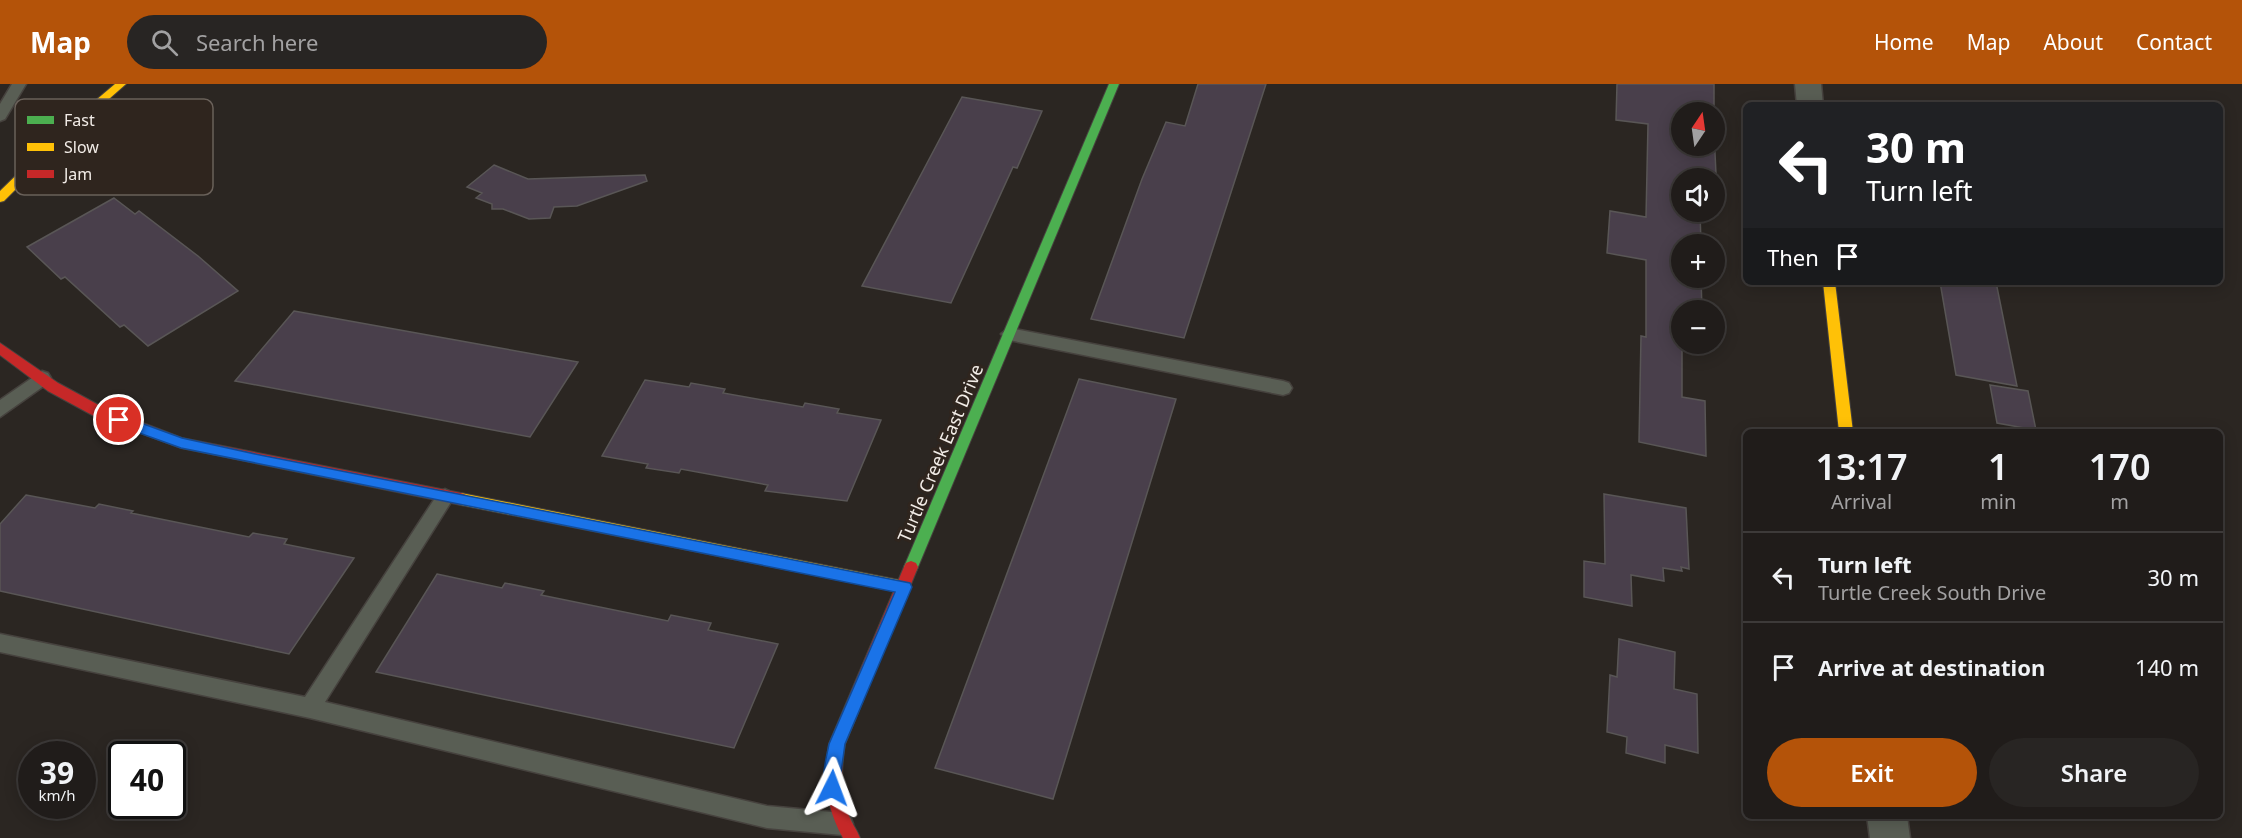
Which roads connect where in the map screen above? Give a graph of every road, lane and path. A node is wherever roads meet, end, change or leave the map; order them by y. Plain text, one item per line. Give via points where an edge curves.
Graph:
1 (19, 84) edge
2 (121, 84) edge
3 (1114, 84) edge
4 (1808, 84) edge
5 (103, 99) edge
6 (1810, 102) edge
7 (0, 116) edge
8 (15, 183) edge
9 (0, 198) edge
10 (1829, 285) edge
11 (1009, 334) junction
12 (0, 348) edge
13 (42, 378) junction
14 (1283, 388) dead end
15 (0, 410) edge
16 (1846, 429) edge
17 (445, 496) junction
18 (904, 587) junction
19 (0, 643) edge
20 (310, 708) junction
21 (1887, 819) edge
22 (847, 831) edge
23 (1890, 838) edge

1 - 7 lane
2 - 5 street
3 - 11 street, Turtle Creek East Drive
4 - 6 street
8 - 9 street
10 - 16 street
11 - 14 lane
11 - 18 street, Turtle Creek East Drive
12 - 13 street
13 - 15 lane
13 - 17 street via 99,412 181,443
17 - 18 street
17 - 20 lane
18 - 22 street, Turtle Creek East Drive via 837,744 832,788
19 - 20 lane
20 - 22 lane via 767,817
21 - 23 street

